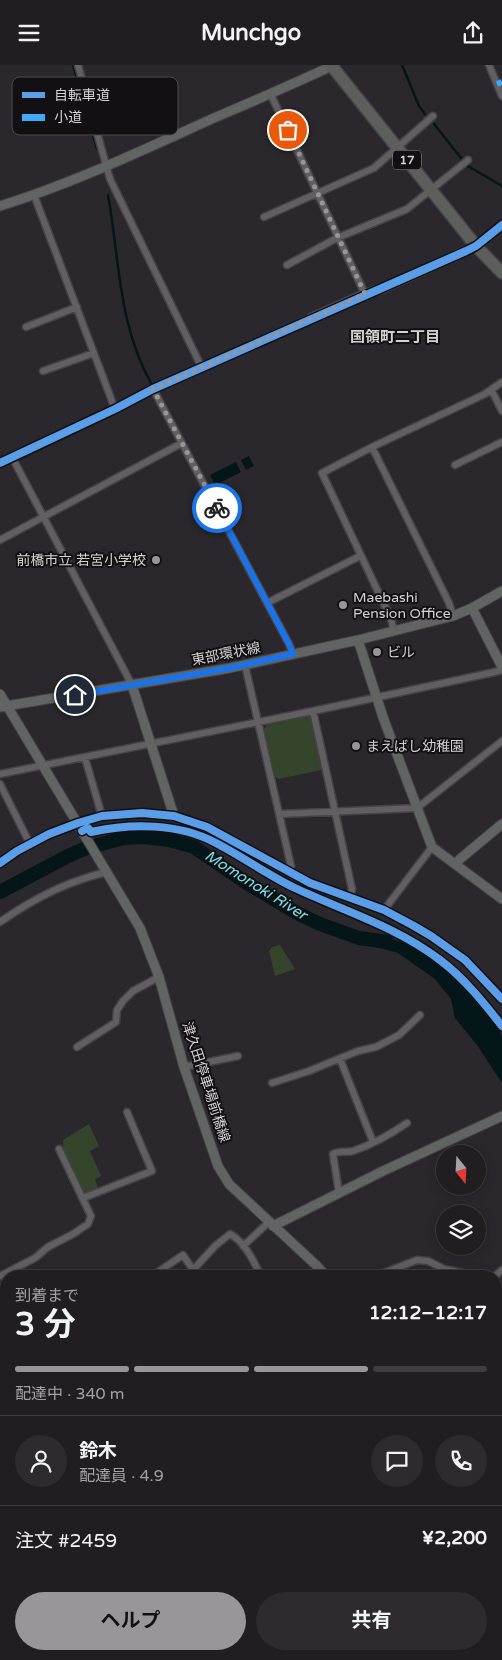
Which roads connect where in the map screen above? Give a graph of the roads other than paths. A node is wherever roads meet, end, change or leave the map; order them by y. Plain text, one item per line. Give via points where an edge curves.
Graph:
1 (332, 65) edge
2 (489, 65) edge
3 (500, 83) edge
4 (271, 95) junction
5 (502, 96) edge
6 (433, 116) dead end
7 (97, 135) edge
8 (398, 148) junction
9 (468, 160) dead end
10 (106, 167) junction
11 (432, 189) junction
12 (316, 192) junction
13 (34, 195) junction
14 (0, 206) edge
15 (264, 217) dead end
16 (502, 225) edge
17 (337, 238) junction
18 (480, 250) junction
19 (287, 265) dead end
20 (502, 273) edge
21 (502, 281) edge
22 (365, 294) junction
23 (77, 307) junction
24 (311, 318) joint
25 (26, 327) dead end
26 (94, 353) junction
27 (202, 367) junction
28 (43, 371) dead end
29 (502, 382) edge
30 (153, 389) junction
31 (492, 391) junction
32 (115, 409) junction
33 (502, 411) edge
34 (502, 442) edge
35 (182, 443) junction
36 (372, 447) junction
37 (12, 457) junction
38 (0, 463) edge
39 (455, 465) dead end
40 (42, 516) junction
41 (0, 540) edge
42 (360, 556) junction
43 (502, 591) edge
44 (267, 603) junction
45 (472, 608) junction
46 (453, 616) junction
47 (394, 631) junction
48 (358, 640) junction
49 (293, 654) junction
50 (245, 665) junction
51 (502, 668) edge
52 (132, 685) junction
53 (0, 695) edge
54 (376, 698) junction
55 (3, 706) edge
56 (313, 711) junction
57 (257, 722) junction
58 (502, 741) edge
59 (152, 744) junction
60 (85, 757) junction
61 (44, 766) junction
62 (0, 774) edge
63 (0, 785) edge
64 (417, 808) junction
65 (335, 811) junction
66 (280, 814) junction
67 (102, 816) junction
68 (174, 816) junction
69 (78, 823) junction
70 (502, 824) edge
71 (30, 844) junction
72 (432, 847) junction
73 (0, 863) edge
74 (456, 865) junction
75 (106, 869) junction
76 (288, 872) junction
77 (350, 898) junction
78 (502, 899) edge
79 (384, 910) junction
80 (0, 922) edge
81 (159, 977) junction
82 (502, 999) edge
83 (420, 1015) dead end
84 (78, 1047) dead end
85 (238, 1057) dead end
86 (340, 1059) junction
87 (184, 1067) junction
88 (272, 1083) dead end
89 (127, 1112) dead end
90 (502, 1116) edge
91 (407, 1123) dead end
92 (373, 1142) junction
93 (59, 1149) dead end
94 (339, 1193) junction
95 (83, 1198) junction
96 (271, 1224) junction
97 (243, 1246) junction
98 (12, 1270) edge
99 (161, 1270) edge
100 (193, 1270) edge
101 (193, 1270) edge
102 (258, 1270) edge
103 (321, 1270) edge
104 (390, 1270) edge
105 (449, 1270) edge

1 - 4 street
1 - 8 highway, 17
2 - 3 street
3 - 5 street
4 - 10 street
4 - 12 street
6 - 8 street
7 - 10 street
8 - 11 highway, 17
8 - 12 street via 374,168
9 - 11 street
10 - 13 street
10 - 27 street
11 - 17 street via 407,209
11 - 18 highway, 17
12 - 15 street
12 - 17 street
13 - 14 street
13 - 23 street
16 - 18 street
17 - 19 street
17 - 22 street
18 - 20 highway, 17
18 - 21 highway, 17
18 - 22 street
22 - 24 street
23 - 25 street
23 - 26 street
24 - 27 street
26 - 28 street
26 - 32 street
27 - 30 street
29 - 31 street
30 - 32 street
30 - 35 street
31 - 33 street
31 - 36 street
32 - 37 street
34 - 39 street
35 - 40 street
35 - 44 street
36 - 42 street via 322,473
36 - 46 street
37 - 38 street
37 - 40 street
40 - 41 street
40 - 52 street
42 - 44 street
42 - 47 street
43 - 45 street, 東部環状線
44 - 49 street
45 - 46 street, 東部環状線
45 - 51 street
46 - 47 street, 東部環状線
47 - 48 street, 東部環状線
48 - 49 street, 東部環状線
48 - 54 street
49 - 50 street, 東部環状線
50 - 52 street, 東部環状線
50 - 57 street
51 - 54 street
52 - 55 street, 東部環状線
52 - 59 street
53 - 55 street
54 - 56 street
54 - 64 street
55 - 61 street
56 - 57 street
56 - 65 street
57 - 59 street
57 - 66 street
58 - 64 street
59 - 60 street
59 - 68 street
60 - 61 street
60 - 67 street
61 - 62 street
61 - 69 street
63 - 71 street
64 - 65 street
64 - 72 street
65 - 66 street
65 - 77 street via 352,889
66 - 76 street via 291,865
67 - 68 street via 142,813
67 - 69 street
68 - 76 street via 207,827
69 - 71 street
69 - 75 street, 津久田停車場前橋線
70 - 74 street
71 - 73 street
72 - 74 street
72 - 79 street
74 - 78 street
75 - 80 street via 53,890
75 - 81 street, 津久田停車場前橋線 via 140,928
76 - 77 street
77 - 79 street
79 - 82 street via 455,952
81 - 84 street via 133,991 117,1010 116,1022
81 - 87 street, 津久田停車場前橋線
83 - 86 street via 397,1037
85 - 87 street
86 - 88 street
86 - 92 street
87 - 96 street, 津久田停車場前橋線 via 218,1166 228,1184
89 - 95 street via 152,1171
90 - 94 street
91 - 92 street
92 - 94 street via 333,1154
93 - 95 street
94 - 96 street
95 - 98 street via 91,1216 88,1223
96 - 97 street
96 - 103 street, 津久田停車場前橋線
97 - 100 street via 230,1234
97 - 102 street
99 - 101 street via 183,1255
104 - 105 street via 417,1259

